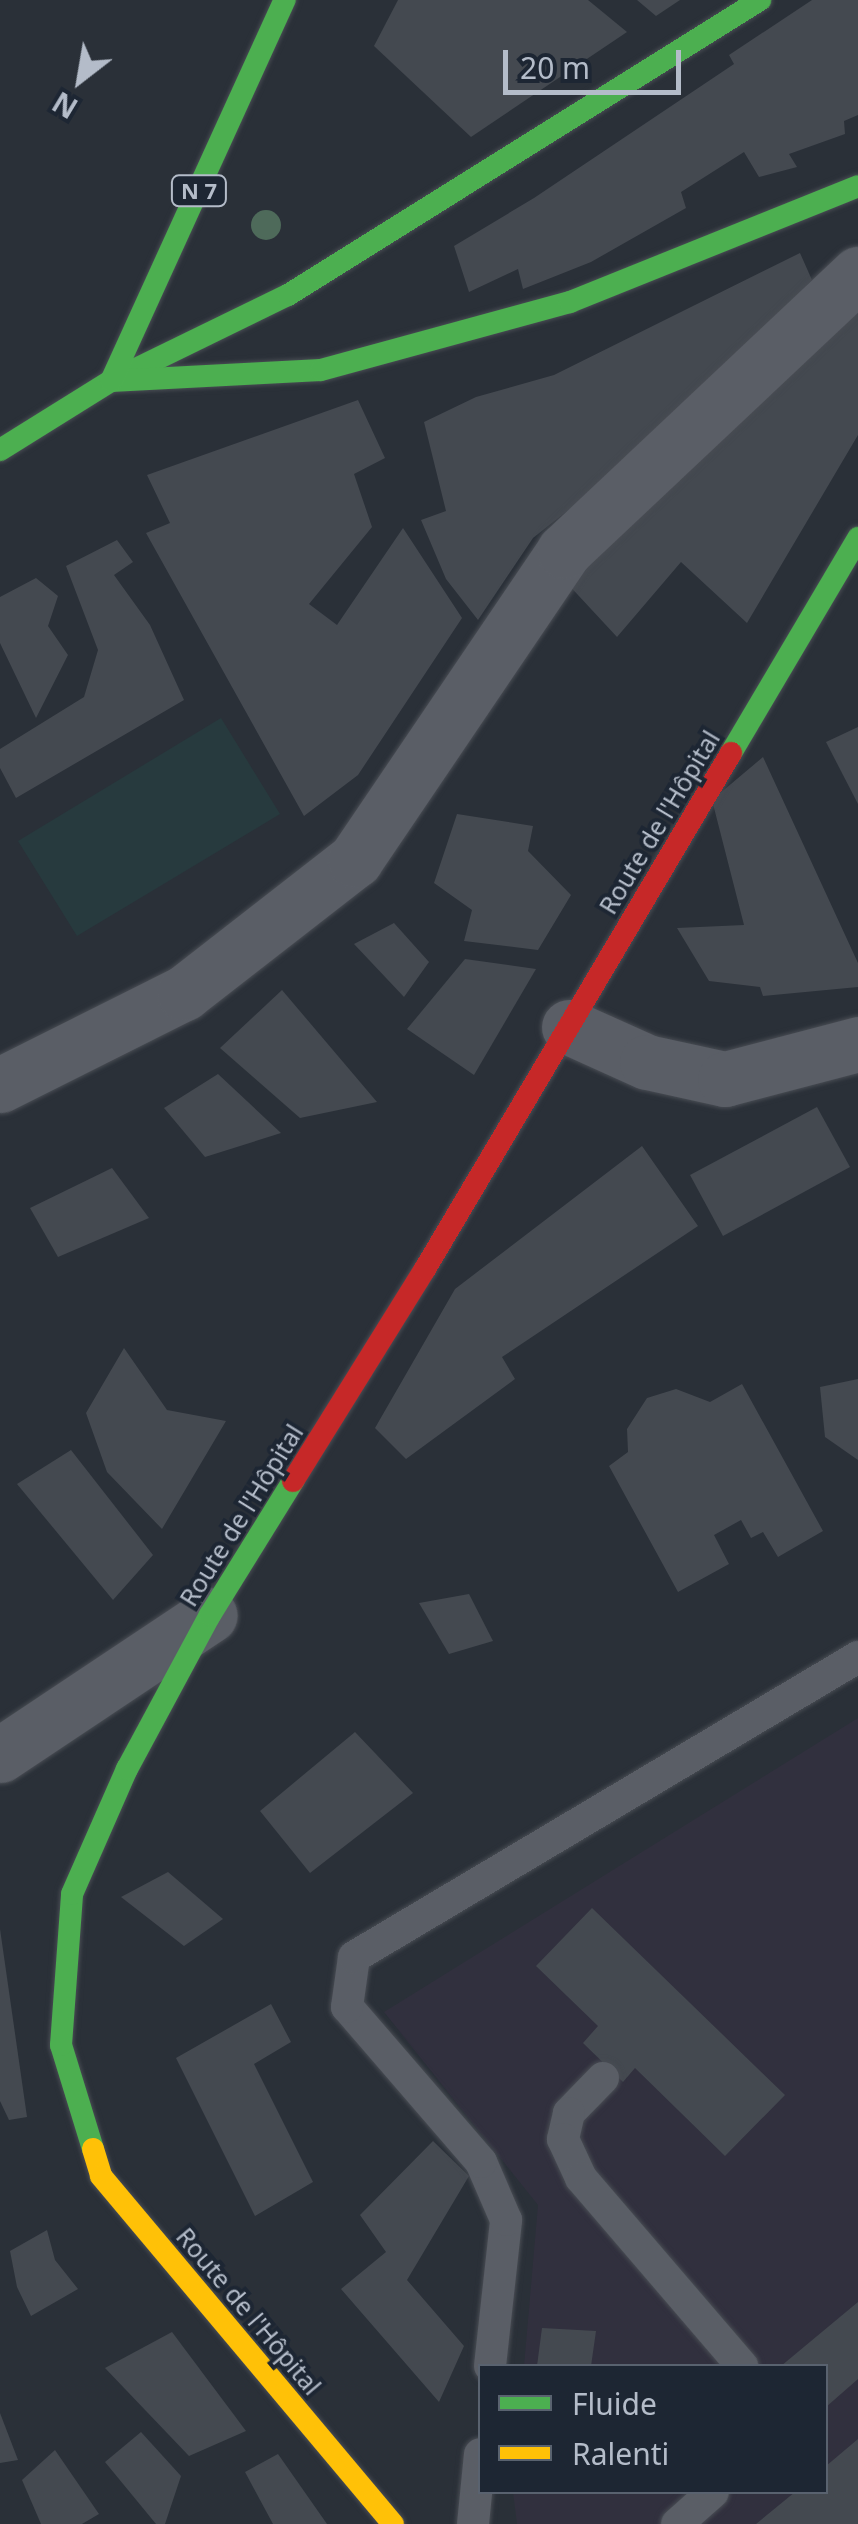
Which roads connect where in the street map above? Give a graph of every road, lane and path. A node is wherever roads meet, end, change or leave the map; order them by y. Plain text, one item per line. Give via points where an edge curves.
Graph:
1 (284, 0) edge
2 (760, 0) edge
3 (858, 186) edge
4 (858, 274) edge
5 (111, 381) junction
6 (0, 450) edge
7 (858, 538) edge
8 (570, 1027) junction
9 (858, 1044) edge
10 (0, 1086) edge
11 (210, 1615) junction
12 (858, 1657) edge
13 (0, 1755) edge
14 (602, 2078) dead end
15 (490, 2364) edge
16 (740, 2364) edge
17 (478, 2474) edge
18 (711, 2494) edge
19 (393, 2524) edge
20 (473, 2524) edge
21 (677, 2524) edge

1 - 5 street, N 7
2 - 5 street via 288,295
3 - 5 street via 570,302 321,370
4 - 10 street via 564,551 355,860 184,993
5 - 6 street
7 - 8 street, Route de l'Hôpital
8 - 9 street via 647,1062 725,1079
8 - 11 street, Route de l'Hôpital
11 - 13 street
11 - 19 street, Route de l'Hôpital via 127,1769 72,1894 61,2044 100,2176
12 - 15 lane via 354,1957 347,2007 481,2162 506,2220
14 - 16 lane via 570,2113 562,2139 575,2165
17 - 20 lane
18 - 21 lane

